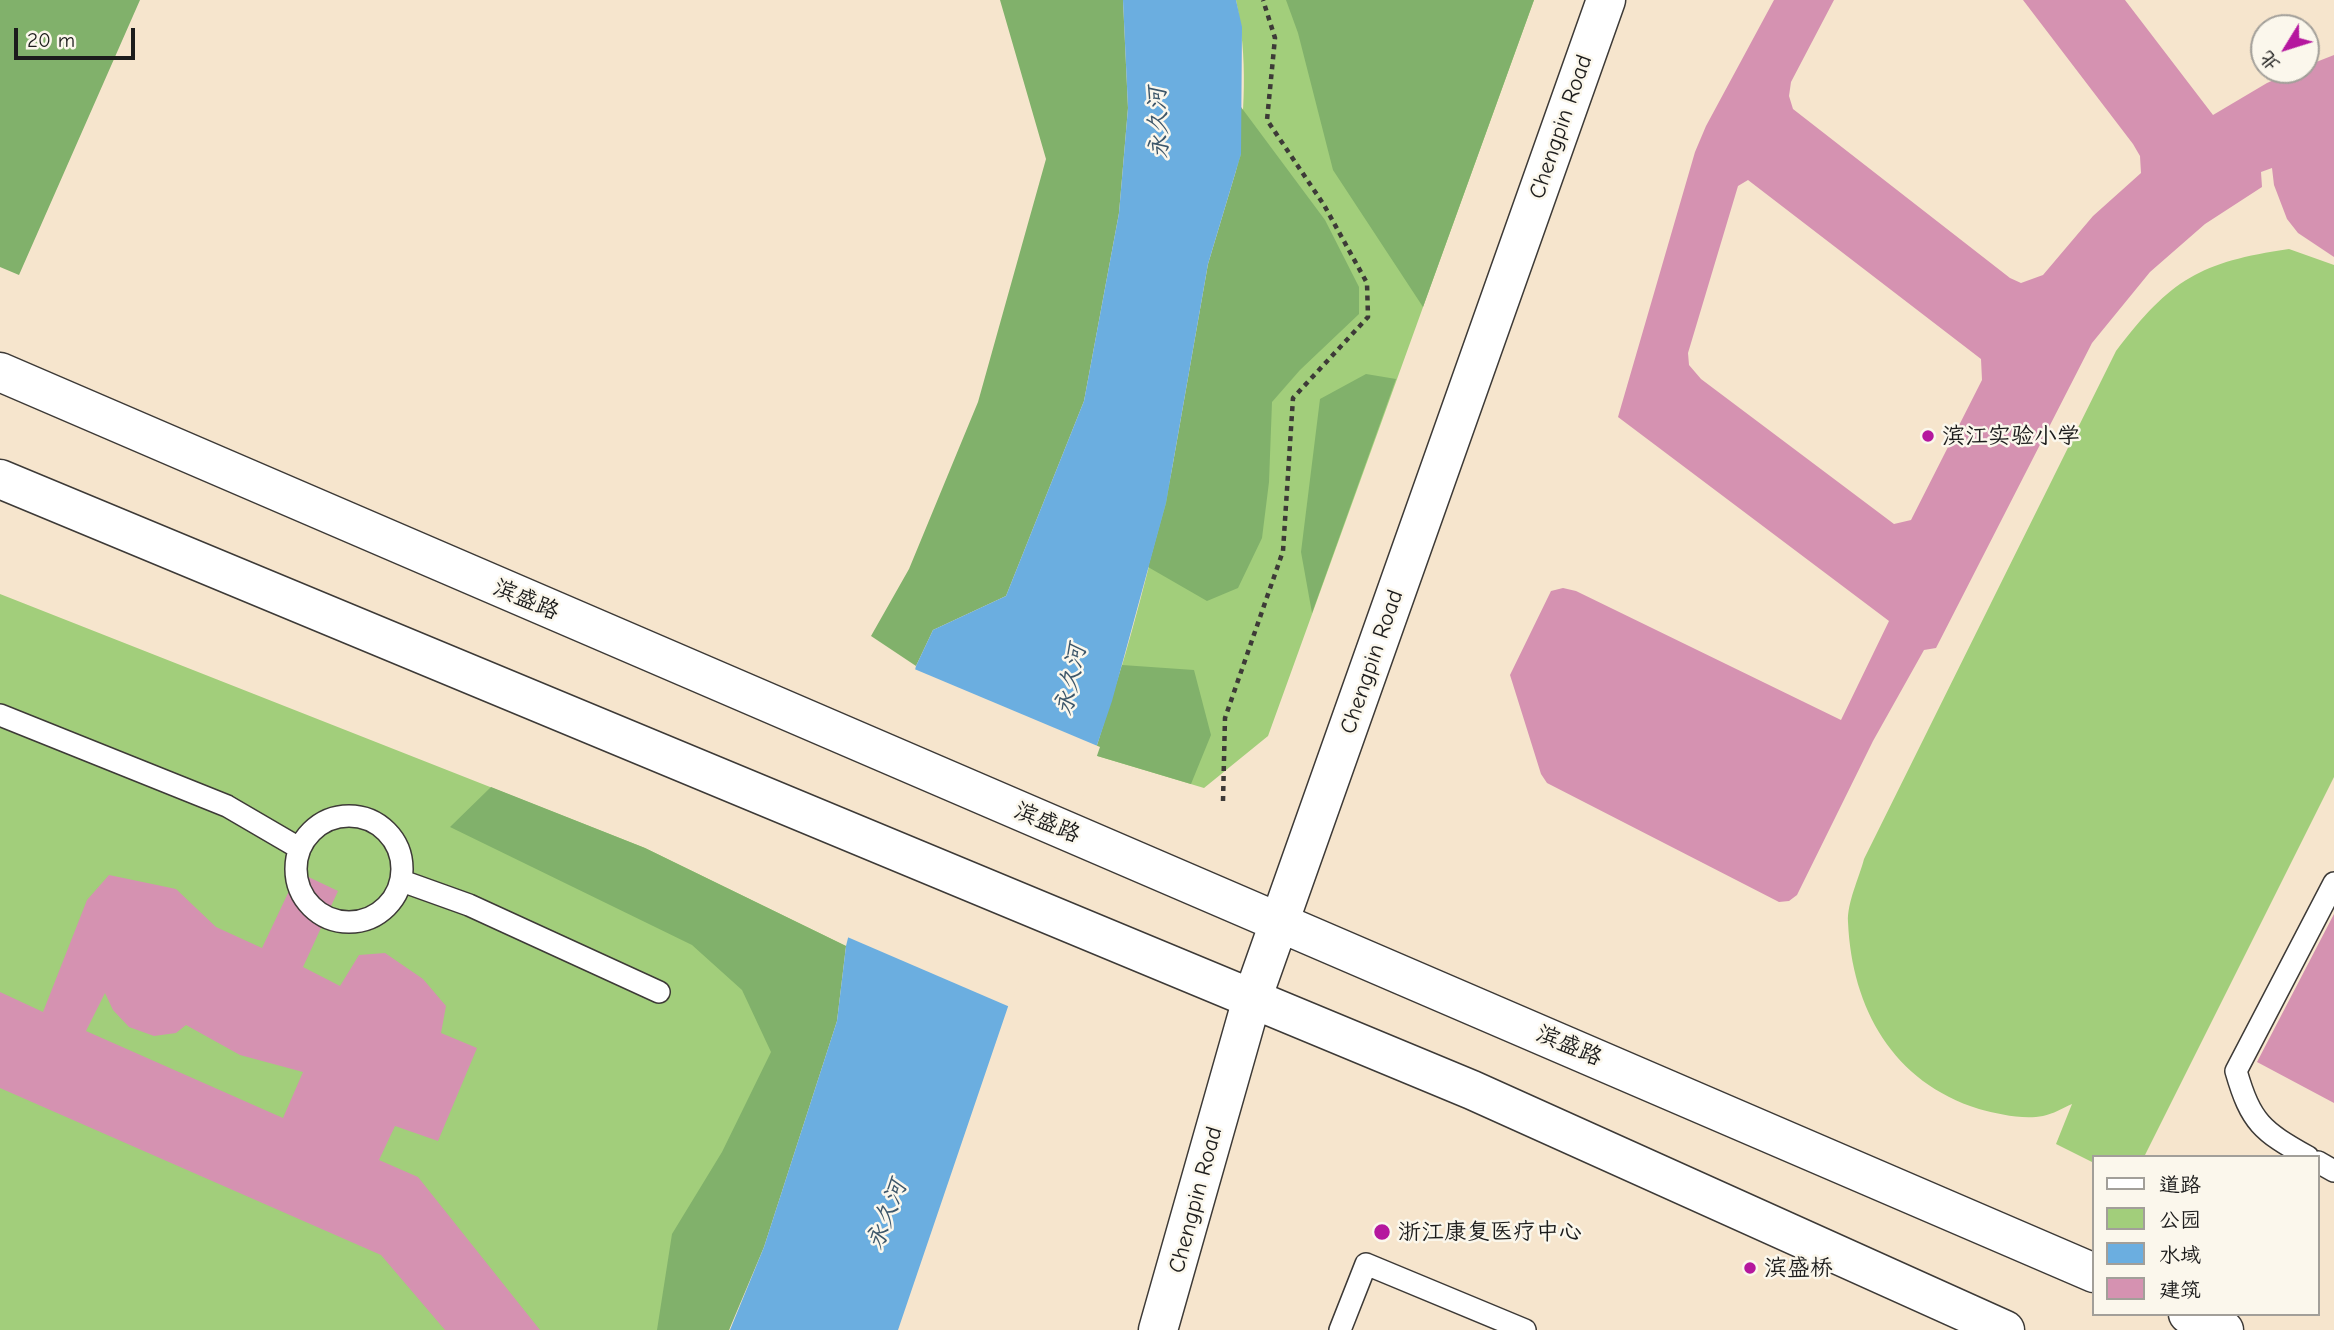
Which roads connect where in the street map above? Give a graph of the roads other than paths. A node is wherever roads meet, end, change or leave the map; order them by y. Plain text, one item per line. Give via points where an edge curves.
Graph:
1 (1606, 0) edge
2 (0, 372) edge
3 (0, 479) edge
4 (0, 715) edge
5 (299, 848) junction
6 (402, 881) junction
7 (2334, 883) edge
8 (1280, 922) junction
9 (659, 992) dead end
10 (1252, 999) junction
11 (2304, 1155) edge
12 (2092, 1272) edge
13 (2192, 1316) edge
14 (1158, 1330) edge
15 (1340, 1330) edge
16 (1525, 1330) edge
17 (2005, 1330) edge
18 (2224, 1330) edge

1 - 8 main road, Chengpin Road
2 - 8 main road, 滨盛路
3 - 10 main road
4 - 5 lane via 227,806
5 - 6 lane via 313,828 332,817 354,815 372,820 396,842
5 - 6 lane via 295,867 301,892 326,917 354,923 369,919 395,898
6 - 9 lane via 469,905
7 - 11 lane via 2236,1070 2244,1099 2266,1133
8 - 10 main road, Chengpin Road
8 - 12 main road, 滨盛路
10 - 14 main road, Chengpin Road
10 - 17 main road via 1472,1090
13 - 18 main road
15 - 16 lane via 1366,1264

